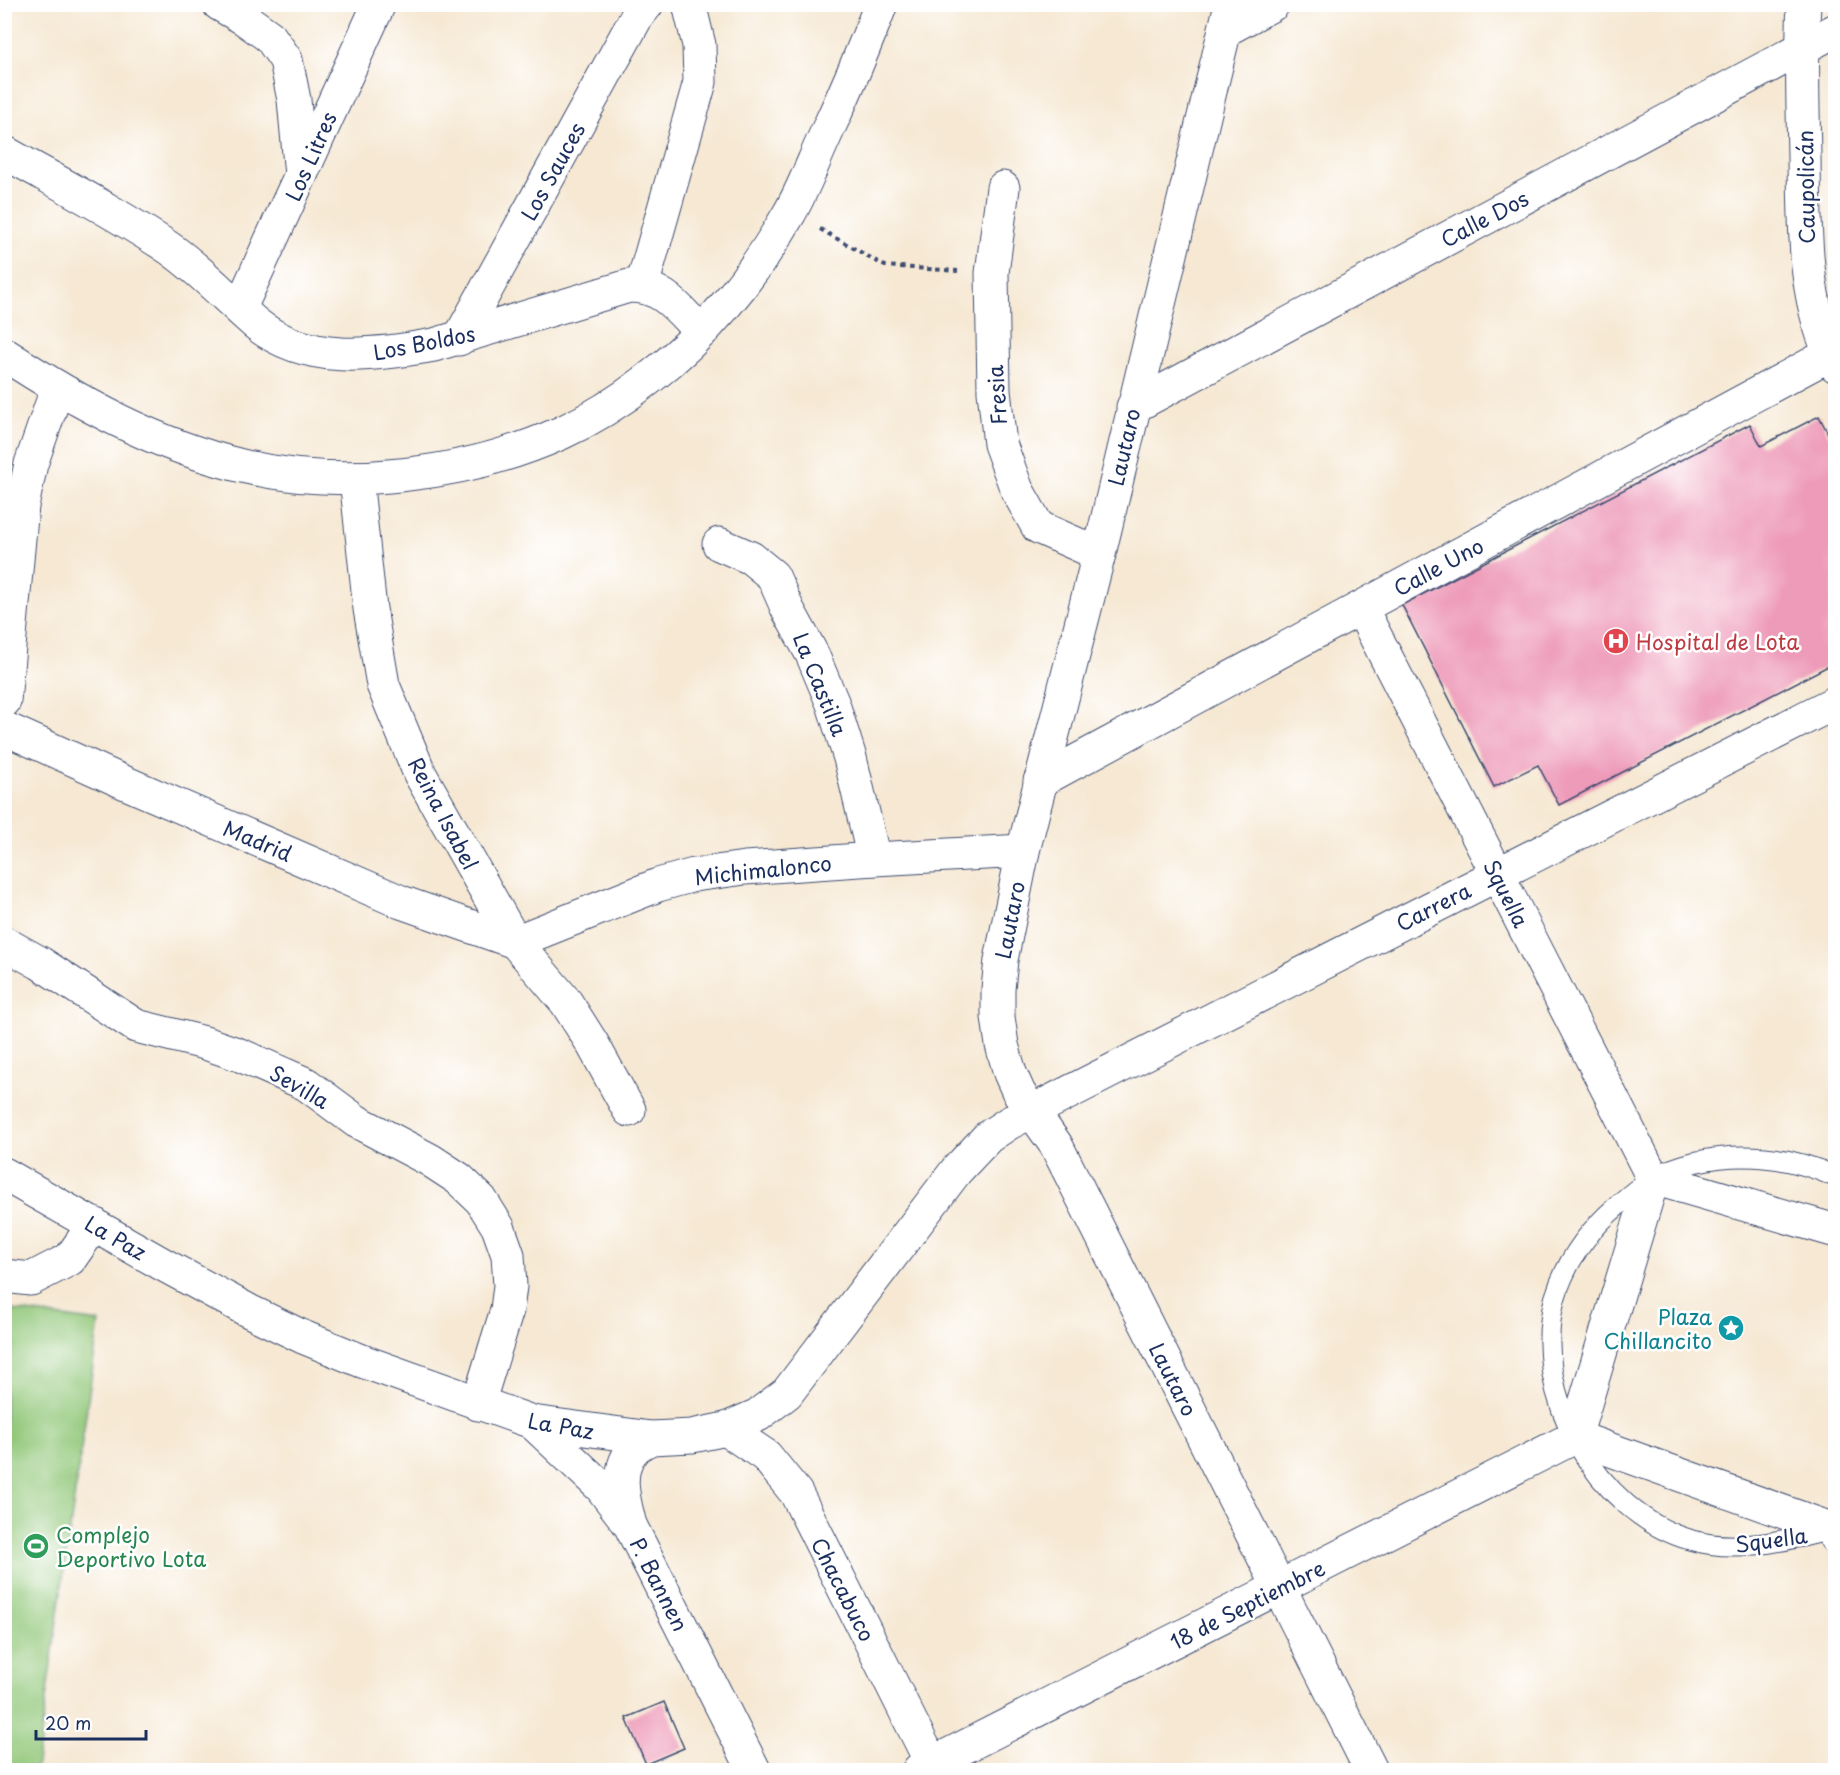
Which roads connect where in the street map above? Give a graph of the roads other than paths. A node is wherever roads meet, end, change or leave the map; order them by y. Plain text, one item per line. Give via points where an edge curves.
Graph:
1 (219, 4) edge
2 (379, 4) edge
3 (647, 4) edge
4 (689, 4) edge
5 (881, 4) edge
6 (1273, 4) edge
7 (1804, 4) edge
8 (1228, 17) edge
9 (1836, 30) edge
10 (1802, 48) junction
11 (4, 152) edge
12 (302, 177) junction
13 (1003, 188) dead end
14 (642, 286) junction
15 (240, 308) junction
16 (701, 332) junction
17 (459, 339) junction
18 (4, 354) edge
19 (1834, 357) edge
20 (57, 389) junction
21 (1133, 407) junction
22 (356, 478) junction
23 (718, 544) dead end
24 (1099, 554) junction
25 (1361, 608) junction
26 (4, 701) edge
27 (1836, 702) edge
28 (4, 728) edge
29 (1040, 781) junction
30 (1023, 851) junction
31 (874, 859) junction
32 (1497, 874) junction
33 (515, 942) junction
34 (4, 943) edge
35 (629, 1110) dead end
36 (1031, 1111) junction
37 (4, 1174) edge
38 (1836, 1177) edge
39 (1653, 1178) junction
40 (94, 1224) junction
41 (1836, 1231) edge
42 (4, 1276) edge
43 (478, 1404) junction
44 (532, 1422) junction
45 (726, 1429) junction
46 (1575, 1437) junction
47 (651, 1438) junction
48 (630, 1526) junction
49 (1834, 1528) edge
50 (1280, 1587) junction
51 (929, 1768) edge
52 (754, 1770) edge
53 (1371, 1770) edge

1 - 12 street via 270,37 286,60
2 - 12 street, Los Litres
3 - 17 street, Los Sauces
4 - 14 street via 699,45 700,82
5 - 16 street via 790,212 745,280
6 - 8 street
7 - 10 street, Caupolicán
8 - 21 street, Lautaro
9 - 10 street, Calle Dos
10 - 19 street, Caupolicán via 1805,243 1810,290
10 - 21 street, Calle Dos
11 - 15 street, Los Boldos via 170,249
12 - 15 street, Los Litres
13 - 24 street, Fresia via 992,273 994,391 1000,444 1017,490 1038,527
14 - 16 street via 663,294
14 - 17 street, Los Boldos
15 - 17 street, Los Boldos via 280,339 334,355 408,350
16 - 22 street via 636,387 562,433 484,460 400,475
18 - 20 street
19 - 25 street, Calle Uno
20 - 22 street via 117,421 242,466
20 - 26 street via 31,464 22,506
21 - 24 street, Lautaro
22 - 33 street, Reina Isabel via 370,609 383,684 420,774
23 - 31 street, La Castilla via 751,558 773,576 812,654 850,758
24 - 29 street, Lautaro
25 - 29 street, Calle Uno
25 - 32 street, Squella
27 - 32 street, Carrera
28 - 33 street, Madrid via 401,902
29 - 30 street, Lautaro
30 - 31 street, Michimalonco
30 - 36 street, Lautaro via 1001,960 998,1017 1010,1073
31 - 33 street, Michimalonco via 694,875 658,885
32 - 36 street, Carrera
32 - 39 street, Squella
33 - 35 street, Reina Isabel via 566,1002
34 - 43 street, Sevilla via 136,1026 205,1043 306,1084 356,1121 459,1179 481,1200 505,1246 510,1286 507,1310
36 - 45 street, La Paz via 988,1137 971,1153 787,1393 758,1415
36 - 50 street, Lautaro via 1056,1145
37 - 40 street, La Paz
38 - 39 lane, Squella via 1790,1160 1736,1155 1677,1167
39 - 41 street
39 - 46 street
39 - 46 lane, Squella via 1588,1234 1562,1276 1551,1322 1552,1371
40 - 42 street via 70,1259 31,1279
40 - 43 street, La Paz via 285,1329
43 - 44 street, La Paz
44 - 47 street, La Paz
44 - 48 street, P. Bannen via 601,1487
45 - 47 street, La Paz via 692,1437
45 - 51 street, Chacabuco via 766,1456 796,1493
46 - 49 street, Squella
46 - 49 lane, Squella via 1584,1456 1617,1497 1643,1518 1671,1533 1716,1545 1745,1545
46 - 50 street, 18 de Septiembre
47 - 48 street via 631,1453 622,1477
48 - 52 street, P. Bannen
50 - 51 street, 18 de Septiembre
50 - 53 street, Lautaro

